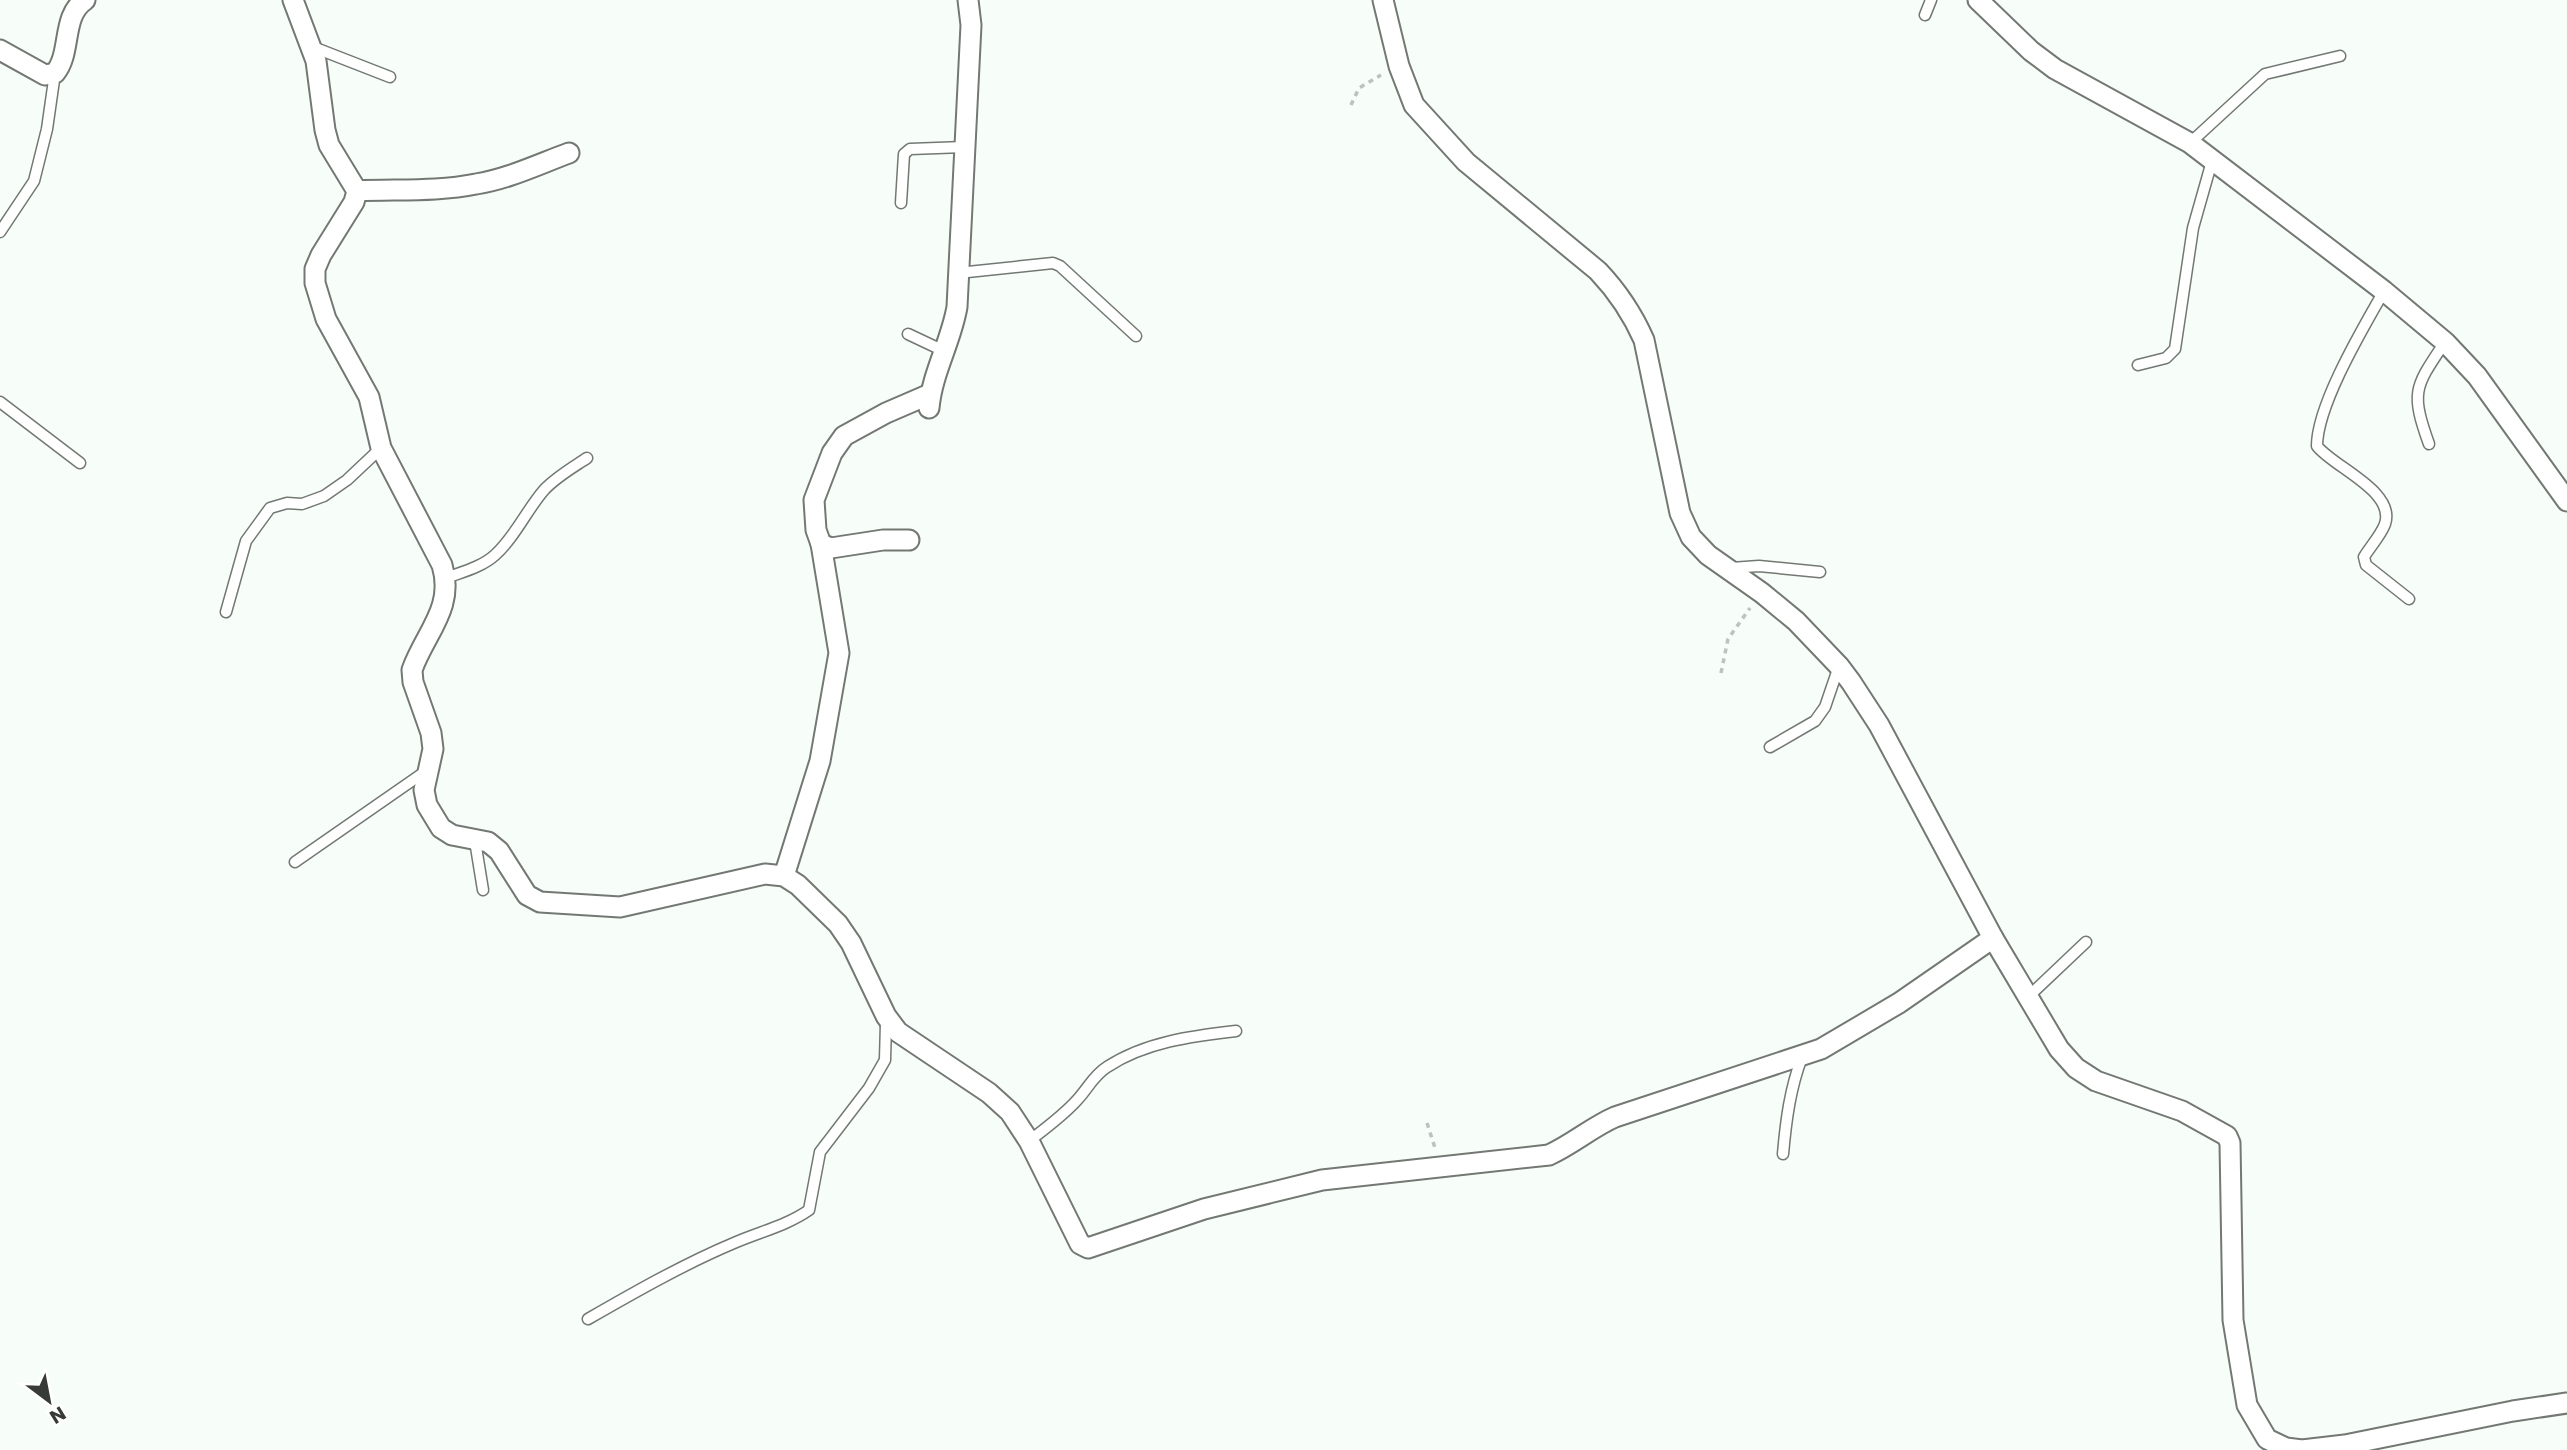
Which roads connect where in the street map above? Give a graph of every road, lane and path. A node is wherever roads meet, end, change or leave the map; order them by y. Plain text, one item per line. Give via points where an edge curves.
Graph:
1 (85, 0) edge
2 (293, 0) edge
3 (968, 0) edge
4 (1383, 0) edge
5 (1931, 0) edge
6 (1978, 0) edge
7 (1925, 15) dead end
8 (312, 47) junction
9 (0, 51) edge
10 (2340, 56) dead end
11 (1399, 66) junction
12 (55, 74) junction
13 (390, 77) dead end
14 (1351, 105) dead end
15 (2190, 143) junction
16 (964, 147) junction
17 (569, 153) dead end
18 (2212, 161) junction
19 (357, 191) junction
20 (901, 203) dead end
21 (0, 232) edge
22 (958, 273) junction
23 (2384, 291) junction
24 (908, 334) dead end
25 (1136, 336) dead end
26 (2445, 342) junction
27 (944, 351) junction
28 (2138, 365) dead end
29 (0, 402) edge
30 (2429, 444) dead end
31 (381, 448) junction
32 (587, 458) dead end
33 (79, 463) dead end
34 (2567, 501) edge
35 (909, 540) dead end
36 (821, 544) junction
37 (1727, 569) junction
38 (1820, 572) dead end
39 (446, 578) junction
40 (1762, 593) junction
41 (2409, 599) dead end
42 (226, 612) dead end
43 (1839, 666) junction
44 (1720, 673) dead end
45 (1770, 747) dead end
46 (429, 769) junction
47 (475, 841) junction
48 (295, 862) dead end
49 (784, 876) junction
50 (483, 890) dead end
51 (1993, 938) junction
52 (2086, 942) dead end
53 (2028, 997) junction
54 (886, 1016) junction
55 (1236, 1031) dead end
56 (1802, 1057) junction
57 (1427, 1123) dead end
58 (1029, 1142) junction
59 (1783, 1154) dead end
60 (1442, 1167) junction
61 (589, 1319) dead end
62 (2567, 1403) edge

1 - 12 street via 72,14 61,66
2 - 8 street
3 - 16 street via 971,25
4 - 11 street
5 - 7 lane
6 - 15 street via 2055,69
8 - 13 lane
8 - 19 street via 329,145
9 - 12 street via 45,75
10 - 15 lane via 2265,74
11 - 14 path via 1359,88
11 - 37 street via 1414,105 1432,127 1466,162 1598,271 1622,299 1644,340 1680,513 1691,537
12 - 21 lane via 34,181
15 - 18 street
16 - 20 lane via 910,149 904,154
16 - 22 street
17 - 19 street via 478,184
18 - 23 street
18 - 28 lane via 2193,228 2175,349 2165,358
19 - 31 street via 318,262 316,283 326,319 369,397
22 - 25 lane via 1053,263
22 - 27 street via 953,327
23 - 26 street
23 - 41 lane via 2349,353 2320,423 2317,446 2371,487 2379,499 2386,513 2385,525 2364,556 2365,565
24 - 27 lane
26 - 30 lane via 2418,389 2417,412
26 - 34 street via 2477,376
27 - 36 street via 930,401 886,413 844,436 832,453 814,500
29 - 33 lane
31 - 39 street
31 - 42 lane via 324,496 270,508 246,541
32 - 39 lane via 544,490 495,555
35 - 36 street via 831,548
36 - 49 street via 839,653 820,761
37 - 38 lane via 1759,566
37 - 40 street
39 - 46 street via 444,608 412,670 431,733
40 - 43 street
40 - 44 path via 1728,639
43 - 45 lane via 1825,707 1815,721
43 - 51 street via 1879,725
46 - 47 street via 424,790 427,805 442,828
46 - 48 lane
47 - 49 street via 488,842 499,850 519,886 540,902 620,907 765,874
47 - 50 lane
49 - 54 street via 838,924
51 - 53 street
51 - 56 street via 1869,1022
52 - 53 lane
53 - 62 street via 2076,1068 2096,1081 2182,1111 2227,1136 2231,1294 2248,1405 2267,1439 2302,1450 2345,1445
54 - 58 street via 898,1032 989,1093 1010,1112
54 - 61 lane via 886,1060 820,1152 808,1210 733,1243
55 - 58 lane via 1144,1048 1106,1067 1079,1099
56 - 59 lane via 1790,1094
56 - 60 street via 1602,1122 1549,1155
57 - 60 path
58 - 60 street via 1080,1244 1088,1248 1266,1192 1322,1180

